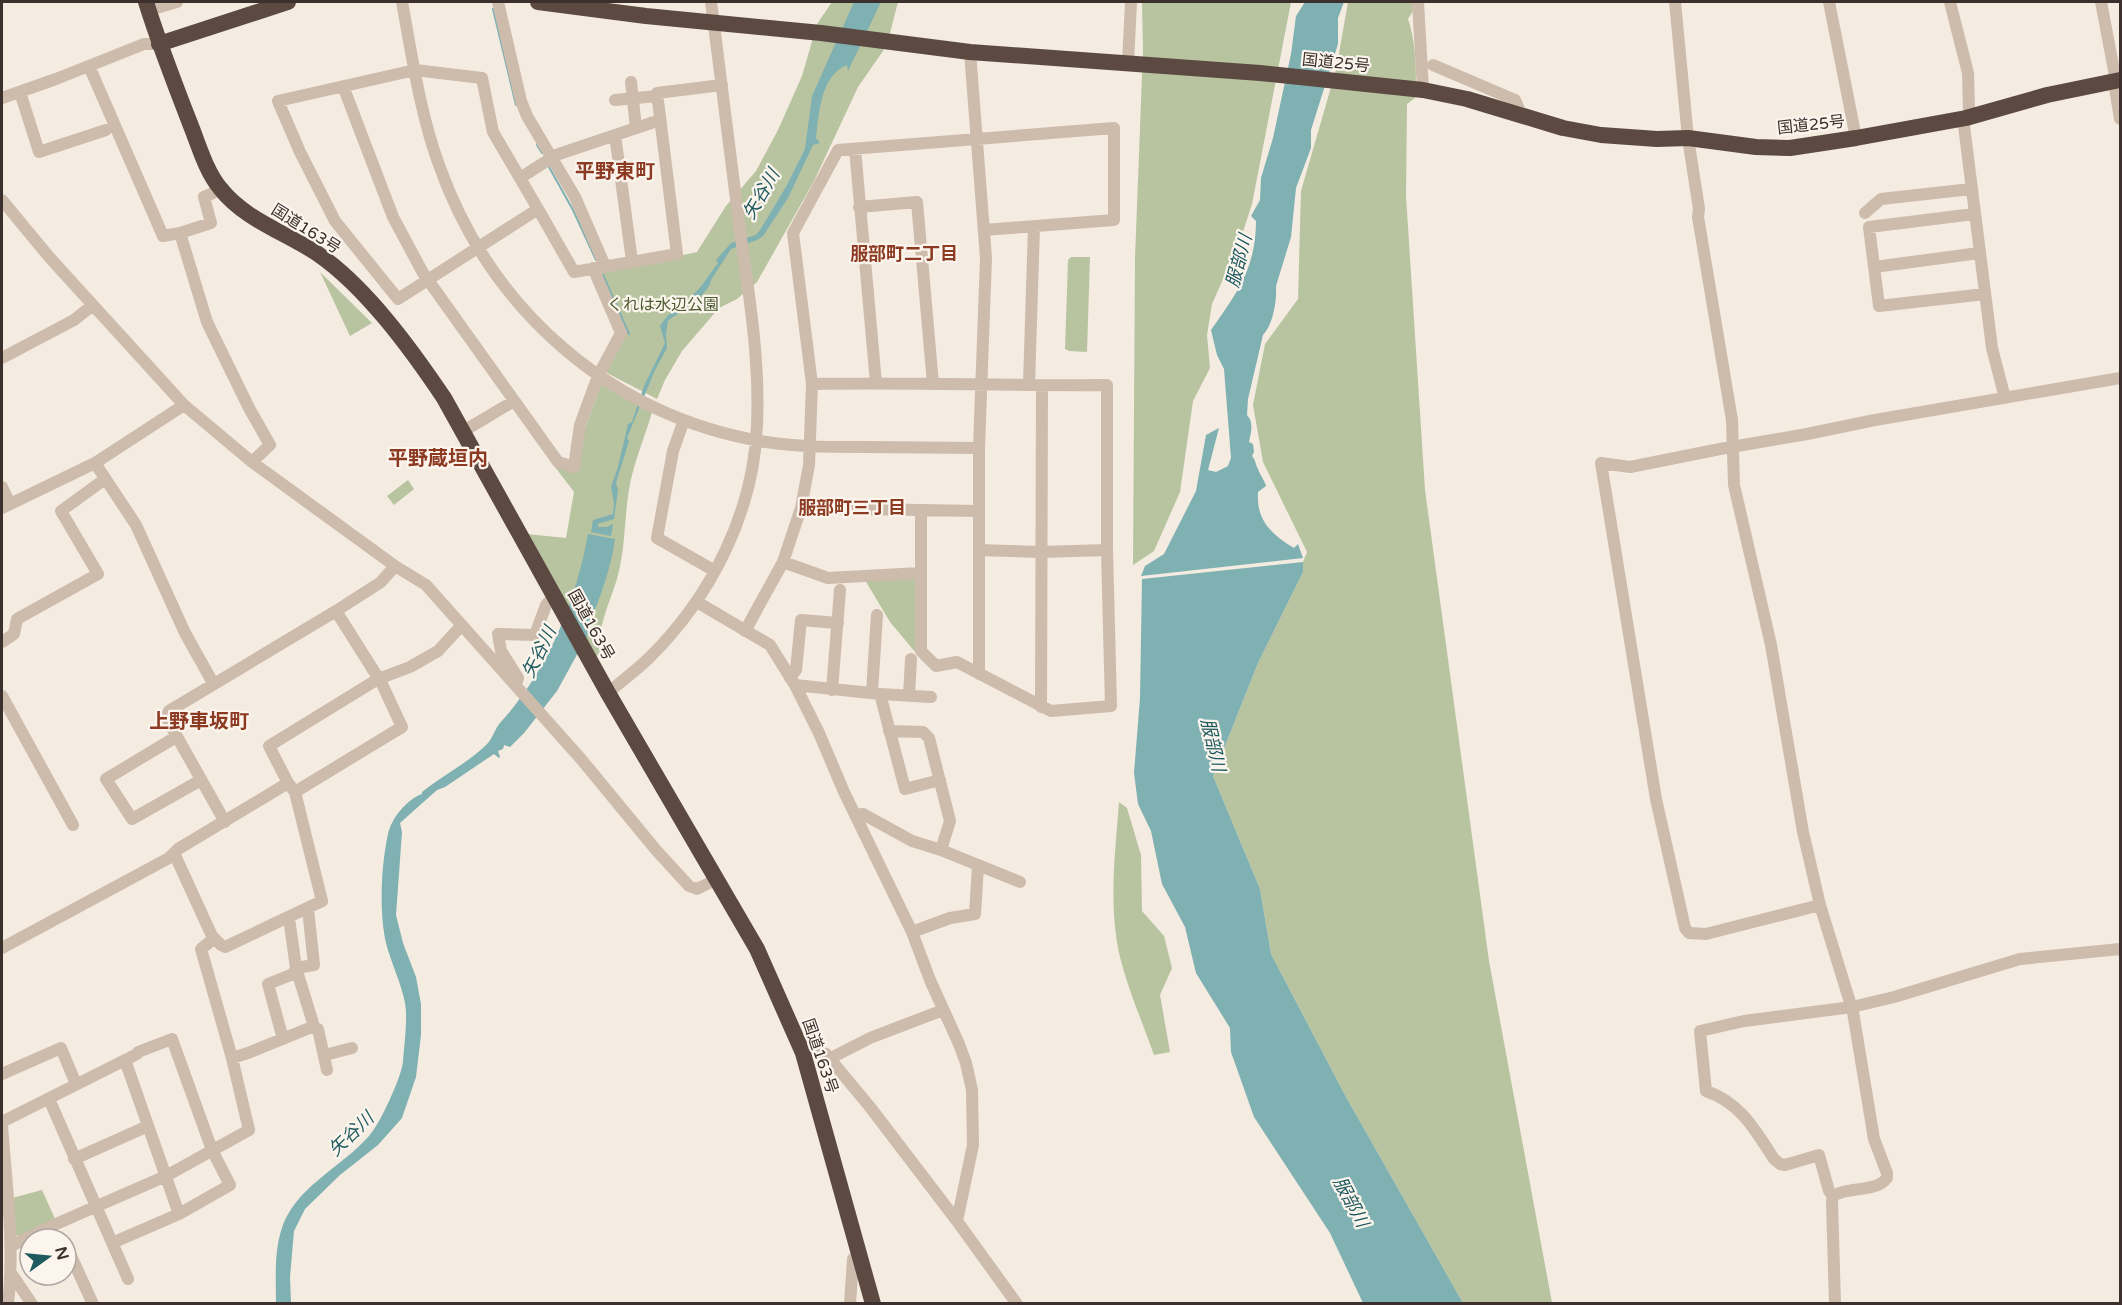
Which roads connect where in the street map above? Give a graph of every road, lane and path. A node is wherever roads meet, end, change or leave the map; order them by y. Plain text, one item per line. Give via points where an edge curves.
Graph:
1 (177, 2) edge
2 (288, 2) edge
3 (402, 2) edge
4 (498, 2) edge
5 (538, 2) edge
6 (711, 2) edge
7 (1131, 2) edge
8 (1418, 2) edge
9 (1675, 2) edge
10 (1829, 2) edge
11 (1950, 2) edge
12 (2101, 2) edge
13 (147, 6) edge
14 (245, 9) edge
15 (714, 22) junction
16 (159, 44) junction
17 (970, 52) junction
18 (1130, 64) junction
19 (1433, 64) dead end
20 (89, 66) junction
21 (415, 70) junction
22 (2118, 81) edge
23 (630, 82) dead end
24 (722, 85) junction
25 (343, 86) junction
26 (1423, 90) junction
27 (20, 92) junction
28 (657, 96) junction
29 (2, 98) edge
30 (633, 98) junction
31 (615, 100) dead end
32 (1519, 115) junction
33 (1966, 118) junction
34 (2121, 119) edge
35 (660, 120) junction
36 (636, 128) junction
37 (106, 130) dead end
38 (615, 135) junction
39 (1688, 138) junction
40 (1856, 138) junction
41 (975, 139) junction
42 (855, 149) junction
43 (551, 158) junction
44 (520, 178) junction
45 (219, 188) junction
46 (1971, 189) junction
47 (2, 200) edge
48 (859, 207) junction
49 (538, 209) junction
50 (1865, 213) dead end
51 (1974, 214) junction
52 (1034, 226) junction
53 (984, 230) junction
54 (180, 233) junction
55 (477, 249) junction
56 (1979, 254) junction
57 (632, 261) junction
58 (599, 267) junction
59 (1874, 267) junction
60 (428, 281) junction
61 (1985, 294) junction
62 (93, 305) junction
63 (2, 358) edge
64 (602, 378) junction
65 (2121, 378) edge
66 (876, 383) junction
67 (812, 384) junction
68 (933, 384) junction
69 (1035, 385) junction
70 (981, 386) junction
71 (2005, 398) junction
72 (514, 401) junction
73 (184, 405) junction
74 (684, 420) junction
75 (462, 432) junction
76 (756, 440) junction
77 (810, 446) junction
78 (1732, 447) junction
79 (979, 448) junction
80 (252, 462) junction
81 (95, 463) junction
82 (105, 479) junction
83 (2, 487) edge
84 (6, 506) edge
85 (801, 508) junction
86 (921, 511) junction
87 (978, 511) junction
88 (979, 550) junction
89 (1107, 550) junction
90 (1041, 552) junction
91 (783, 562) junction
92 (395, 566) junction
93 (715, 571) junction
94 (920, 573) junction
95 (840, 590) dead end
96 (555, 597) junction
97 (697, 602) junction
98 (336, 611) junction
99 (877, 615) dead end
100 (838, 623) junction
101 (461, 626) junction
102 (745, 631) junction
103 (2, 642) edge
104 (911, 658) dead end
105 (979, 674) junction
106 (378, 679) junction
107 (793, 681) junction
108 (213, 683) junction
109 (517, 686) junction
110 (832, 690) junction
111 (608, 693) junction
112 (876, 693) junction
113 (909, 695) junction
114 (2, 696) edge
115 (931, 697) dead end
116 (1041, 707) junction
117 (889, 731) junction
118 (176, 737) junction
119 (201, 780) junction
120 (940, 780) junction
121 (292, 787) junction
122 (855, 815) junction
123 (225, 822) junction
124 (73, 825) dead end
125 (941, 850) junction
126 (174, 853) junction
127 (978, 866) junction
128 (715, 880) junction
129 (1020, 882) dead end
130 (1820, 905) junction
131 (308, 909) junction
132 (289, 918) junction
133 (912, 932) junction
134 (212, 936) junction
135 (2, 948) edge
136 (2121, 949) edge
137 (296, 968) junction
138 (1852, 1007) junction
139 (943, 1010) junction
140 (312, 1027) junction
141 (283, 1039) junction
142 (352, 1048) dead end
143 (803, 1053) junction
144 (325, 1055) junction
145 (232, 1058) junction
146 (829, 1059) junction
147 (125, 1060) junction
148 (327, 1070) dead end
149 (2, 1074) edge
150 (76, 1084) junction
151 (49, 1099) junction
152 (2, 1124) edge
153 (148, 1126) junction
154 (212, 1150) junction
155 (74, 1159) junction
156 (166, 1176) junction
157 (4, 1182) edge
158 (1833, 1196) junction
159 (95, 1207) junction
160 (179, 1214) junction
161 (957, 1221) junction
162 (56, 1224) junction
163 (57, 1227) edge
164 (112, 1243) junction
165 (11, 1246) junction
166 (860, 1254) junction
167 (78, 1271) edge
168 (11, 1273) junction
169 (128, 1279) dead end
170 (8, 1304) edge
171 (32, 1304) edge
172 (93, 1304) edge
173 (850, 1304) edge
174 (873, 1304) edge
175 (1017, 1304) edge
176 (1835, 1304) edge

1 - 13 street
2 - 14 highway
3 - 21 street
4 - 43 street via 521,101
5 - 15 highway, 国道25号
6 - 15 street
7 - 18 street
8 - 26 street
9 - 39 street
10 - 40 street
11 - 33 street via 1968,73
12 - 22 street
13 - 16 highway
14 - 16 highway
15 - 17 highway, 国道25号
15 - 24 street
16 - 20 street via 144,44
16 - 45 highway, 国道163号
17 - 18 highway, 国道25号
17 - 41 street
18 - 26 highway, 国道25号
19 - 32 street via 1515,100
20 - 27 street
20 - 54 street via 163,236
21 - 25 street
21 - 44 street via 482,78 493,132
21 - 55 street via 438,165
22 - 33 highway, 国道25号 via 2047,95
22 - 34 street via 2115,88
23 - 30 street
24 - 28 street
24 - 76 street via 757,371
25 - 60 street via 393,217
25 - 60 street via 278,101 335,221 398,299
26 - 32 highway, 国道25号
27 - 29 street
27 - 37 street via 39,152
28 - 30 street
28 - 35 street
30 - 31 street
30 - 36 street
32 - 39 highway, 国道25号 via 1601,135
33 - 40 highway, 国道25号
33 - 46 street
35 - 36 street
35 - 57 street via 677,254
36 - 38 street
38 - 43 street
38 - 57 street
39 - 40 highway, 国道25号 via 1790,148
39 - 78 street via 1732,420
41 - 42 street
41 - 52 street via 1114,128 1114,220
41 - 53 street
42 - 48 street
42 - 67 street via 837,150 793,233
43 - 44 street
43 - 58 street via 575,197
44 - 49 street
45 - 54 street via 204,197 211,223
45 - 75 highway, 国道163号 via 246,213 318,254 347,278 416,357
46 - 50 street via 1881,199
46 - 51 street
47 - 62 street
48 - 66 street
48 - 68 street via 918,202
49 - 55 street
49 - 58 street via 574,272
51 - 56 street
51 - 59 street via 1869,227
52 - 53 street
52 - 69 street
53 - 70 street
54 - 80 street via 207,322 270,445
55 - 60 street
55 - 64 street via 512,297 551,339
56 - 59 street
56 - 61 street
57 - 58 street
58 - 64 street via 621,333
59 - 61 street via 1879,306
60 - 72 street
61 - 71 street
62 - 63 street via 74,320
62 - 73 street
64 - 72 street via 580,425 574,466 558,462
64 - 74 street
65 - 71 street
66 - 67 street
66 - 68 street
67 - 77 street
68 - 70 street
69 - 70 street
69 - 89 street via 1107,385
69 - 90 street
70 - 79 street
71 - 78 street
72 - 75 street
73 - 80 street
73 - 81 street
74 - 76 street
74 - 93 street via 673,451 657,538
75 - 96 highway, 国道163号
76 - 77 street
76 - 93 street via 742,506
77 - 79 street
77 - 85 street
78 - 130 street via 1734,485 1771,645 1803,832
78 - 130 street via 1630,467 1601,463 1656,799 1689,933 1706,934
79 - 87 street
80 - 92 street
81 - 82 street
81 - 84 street
82 - 103 street via 61,511 98,574 16,619 14,634
82 - 108 street via 136,525 185,633
83 - 84 street
85 - 86 street
85 - 91 street
86 - 87 street
86 - 94 street
87 - 88 street
88 - 90 street
88 - 105 street
89 - 90 street
89 - 116 street via 1111,706 1051,711
90 - 116 street
91 - 94 street via 828,578
91 - 102 street
92 - 98 street via 381,582
92 - 101 street via 426,585
93 - 97 street
94 - 105 street via 921,651 936,666 957,662
95 - 100 street
96 - 109 street via 546,605 535,635 498,634 501,651 518,678
96 - 111 highway, 国道163号
97 - 102 street
97 - 111 street via 649,659
98 - 106 street
98 - 108 street
99 - 112 street
100 - 107 street via 801,620
100 - 110 street
101 - 106 street via 438,651
101 - 109 street
102 - 107 street via 770,645
104 - 113 street
105 - 116 street
106 - 121 street via 268,746
106 - 121 street via 402,727
107 - 110 street
107 - 122 street
108 - 118 street via 169,711 166,717
109 - 128 street via 689,886 697,889
110 - 112 street
111 - 128 highway, 国道163号
112 - 113 street
112 - 117 street
113 - 115 street
114 - 124 street
117 - 120 street via 923,732 929,738
117 - 120 street via 905,789
118 - 119 street
118 - 119 street via 106,779 132,819
119 - 123 street
120 - 125 street via 950,821
121 - 123 street
121 - 131 street via 322,902
122 - 125 street via 863,813 912,842
122 - 133 street
123 - 126 street
125 - 127 street
126 - 134 street
126 - 135 street
127 - 129 street
127 - 133 street via 975,914 950,918
128 - 143 highway, 国道163号 via 757,949
130 - 138 street
131 - 132 street
131 - 137 street via 314,965
132 - 134 street via 225,946
132 - 137 street
133 - 139 street
134 - 145 street via 201,949
136 - 138 street via 2020,959
137 - 140 street
137 - 141 street via 293,974 268,984
138 - 158 street via 1874,1140 1887,1178 1882,1183
138 - 158 street via 1744,1021 1705,1029 1699,1035 1706,1091 1739,1109 1780,1164 1819,1155
139 - 146 street via 870,1038
139 - 161 street via 960,1044 972,1090 973,1145
140 - 141 street
140 - 144 street via 318,1029
141 - 145 street
142 - 144 street
143 - 146 street via 821,1051
143 - 166 highway, 国道163号
144 - 148 street
145 - 154 street via 249,1130
146 - 161 street
147 - 150 street
147 - 153 street
147 - 154 street via 172,1039
149 - 150 street via 60,1047
150 - 151 street
151 - 152 street
151 - 155 street
152 - 157 street
153 - 155 street
153 - 156 street
154 - 156 street
154 - 160 street via 231,1185
155 - 159 street
156 - 159 street
156 - 160 street
157 - 165 street
158 - 176 street
159 - 162 street
159 - 164 street
160 - 164 street
161 - 175 street
162 - 163 street
162 - 165 street
164 - 169 street
165 - 168 street
166 - 173 street via 853,1259
166 - 174 highway, 国道163号
167 - 172 street
168 - 170 street
168 - 171 street

